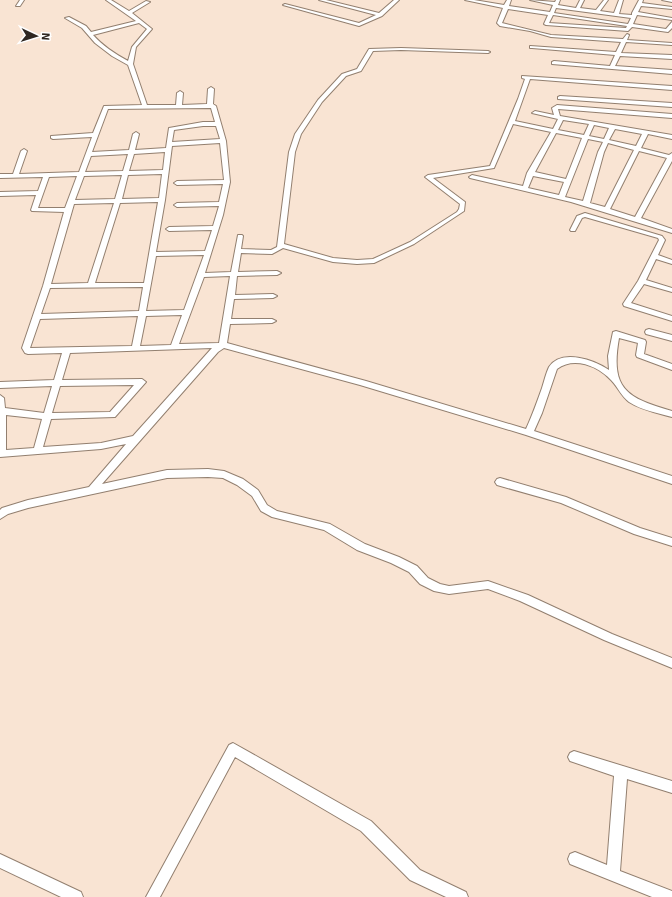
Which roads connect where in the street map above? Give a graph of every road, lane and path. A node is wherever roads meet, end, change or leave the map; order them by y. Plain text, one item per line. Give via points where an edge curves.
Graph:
1 (22, 0) edge
2 (108, 0) edge
3 (295, 0) edge
4 (321, 0) edge
5 (388, 0) edge
6 (467, 0) edge
7 (510, 0) edge
8 (531, 0) edge
9 (582, 0) edge
10 (606, 0) edge
11 (621, 0) edge
12 (664, 0) edge
13 (396, 1) edge
14 (672, 1) edge
15 (148, 2) dead end
16 (556, 3) edge
17 (18, 5) dead end
18 (506, 7) junction
19 (637, 8) edge
20 (672, 8) edge
21 (577, 10) junction
22 (597, 12) junction
23 (129, 13) junction
24 (551, 13) junction
25 (672, 13) edge
26 (380, 15) junction
27 (616, 15) junction
28 (66, 18) dead end
29 (672, 19) edge
30 (140, 21) junction
31 (672, 23) edge
32 (630, 25) junction
33 (90, 34) junction
34 (627, 34) junction
35 (635, 35) dead end
36 (551, 36) junction
37 (650, 36) dead end
38 (672, 39) edge
39 (624, 40) junction
40 (540, 43) junction
41 (672, 44) edge
42 (532, 47) dead end
43 (488, 52) dead end
44 (618, 54) junction
45 (672, 57) edge
46 (554, 63) dead end
47 (130, 64) junction
48 (612, 67) junction
49 (672, 72) edge
50 (570, 73) junction
51 (672, 88) edge
52 (211, 89) dead end
53 (616, 93) junction
54 (180, 94) dead end
55 (560, 98) dead end
56 (672, 105) edge
57 (179, 106) junction
58 (210, 106) junction
59 (145, 107) junction
60 (535, 113) dead end
61 (559, 116) junction
62 (672, 116) edge
63 (512, 122) junction
64 (592, 123) junction
65 (217, 124) junction
66 (613, 126) junction
67 (555, 131) junction
68 (646, 132) junction
69 (136, 134) dead end
70 (53, 136) dead end
71 (95, 136) junction
72 (586, 137) junction
73 (672, 137) edge
74 (223, 141) junction
75 (606, 141) junction
76 (169, 147) junction
77 (636, 149) junction
78 (24, 151) dead end
79 (131, 152) junction
80 (90, 154) junction
81 (672, 156) edge
82 (166, 172) junction
83 (530, 173) junction
84 (125, 174) junction
85 (47, 175) junction
86 (80, 175) junction
87 (0, 176) edge
88 (15, 176) junction
89 (472, 177) dead end
90 (568, 181) junction
91 (227, 182) junction
92 (177, 183) dead end
93 (525, 188) junction
94 (40, 193) junction
95 (0, 194) edge
96 (562, 197) junction
97 (118, 200) junction
98 (162, 200) junction
99 (72, 202) junction
100 (222, 204) junction
101 (586, 204) junction
102 (177, 205) dead end
103 (607, 209) junction
104 (68, 210) junction
105 (622, 214) junction
106 (637, 219) junction
107 (617, 223) junction
108 (216, 228) junction
109 (169, 229) dead end
110 (573, 230) dead end
111 (672, 231) edge
112 (240, 236) dead end
113 (281, 245) junction
114 (237, 251) junction
115 (208, 253) junction
116 (152, 254) junction
117 (654, 256) junction
118 (672, 262) edge
119 (277, 273) dead end
120 (234, 274) junction
121 (201, 275) junction
122 (642, 281) junction
123 (91, 285) junction
124 (148, 285) junction
125 (47, 286) junction
126 (672, 290) edge
127 (273, 296) dead end
128 (230, 297) junction
129 (186, 312) junction
130 (141, 314) junction
131 (36, 317) junction
132 (672, 319) edge
133 (272, 321) dead end
134 (226, 322) junction
135 (649, 332) dead end
136 (672, 338) edge
137 (223, 345) junction
138 (174, 347) junction
139 (136, 349) junction
140 (67, 350) junction
141 (672, 367) edge
142 (614, 378) junction
143 (57, 384) junction
144 (0, 385) edge
145 (0, 398) edge
146 (1, 411) junction
147 (672, 414) edge
148 (47, 416) junction
149 (529, 433) junction
150 (136, 439) junction
151 (38, 451) junction
152 (1, 454) edge
153 (672, 480) edge
154 (500, 482) dead end
155 (92, 490) junction
156 (0, 515) edge
157 (672, 542) edge
158 (672, 662) edge
159 (574, 757) dead end
160 (621, 771) junction
161 (672, 787) edge
162 (575, 859) dead end
163 (0, 861) edge
164 (613, 874) junction
165 (76, 897) edge
166 (153, 897) edge
167 (460, 897) edge
168 (669, 897) edge

1 - 17 street
2 - 23 street
3 - 26 street via 285,5 359,25
4 - 26 street
5 - 13 street
6 - 18 street
7 - 18 street
8 - 16 street
9 - 21 street
10 - 22 street
11 - 27 street
12 - 14 street
13 - 26 street
15 - 23 street
16 - 21 street
16 - 24 street
18 - 24 street
18 - 36 street via 500,24
19 - 20 street
19 - 25 street
19 - 27 street
19 - 29 street
19 - 32 street
21 - 22 street
22 - 27 street
23 - 30 street
24 - 32 street
24 - 32 street via 546,24 628,30
28 - 33 street via 84,27
30 - 33 street
30 - 47 street via 150,29 134,47
31 - 32 street via 668,30
32 - 34 street
33 - 47 street via 114,55
34 - 35 street
34 - 39 street
36 - 39 street
36 - 40 street
37 - 38 street
39 - 41 street
39 - 44 street
40 - 42 street
40 - 44 street
43 - 113 street via 371,50 359,70 344,76 320,101 298,134 292,152
44 - 45 street
44 - 48 street
46 - 50 street
47 - 59 street
48 - 49 street
48 - 50 street
50 - 53 street
50 - 63 street via 525,78
51 - 53 street
52 - 58 street
53 - 55 street
53 - 56 street
54 - 57 street
57 - 58 street
57 - 59 street
58 - 65 street via 213,106
59 - 71 street via 106,107
60 - 61 street
61 - 62 street via 555,108 557,107
61 - 64 street
61 - 67 street
63 - 67 street
63 - 113 street via 492,167 428,177 463,206 459,213 412,243 367,262 327,258
64 - 66 street
64 - 72 street
65 - 74 street
65 - 76 street via 171,129
66 - 68 street
66 - 75 street
67 - 72 street
67 - 83 street
68 - 73 street
68 - 77 street
69 - 79 street
70 - 71 street
71 - 80 street
72 - 75 street
72 - 90 street
74 - 76 street
74 - 91 street
75 - 77 street
75 - 101 street
76 - 79 street
76 - 82 street
77 - 81 street
77 - 103 street
78 - 88 street
79 - 80 street
79 - 84 street
80 - 86 street
81 - 106 street
82 - 84 street
82 - 98 street
83 - 90 street
83 - 93 street
84 - 86 street
84 - 97 street
85 - 86 street
85 - 88 street
85 - 94 street
86 - 99 street
87 - 88 street
89 - 93 street
90 - 96 street
91 - 92 street
91 - 100 street
93 - 96 street
94 - 95 street
94 - 104 street via 34,210
96 - 101 street
97 - 98 street
97 - 99 street
97 - 123 street
98 - 116 street
99 - 104 street
100 - 102 street
100 - 108 street
101 - 103 street
103 - 105 street
104 - 125 street
105 - 106 street
105 - 107 street
106 - 111 street
107 - 110 street via 582,215
107 - 117 street via 660,237 662,240
108 - 109 street
108 - 115 street
112 - 114 street
113 - 114 street via 272,252
114 - 120 street
115 - 116 street
115 - 121 street
116 - 124 street
117 - 118 street
117 - 122 street
119 - 120 street
120 - 121 street
120 - 128 street
121 - 129 street
122 - 126 street
122 - 132 street via 627,304
123 - 124 street
123 - 125 street
124 - 130 street
125 - 131 street
127 - 128 street
128 - 134 street
129 - 130 street
129 - 138 street
130 - 131 street
130 - 139 street
131 - 140 street via 26,348
133 - 134 street
134 - 137 street
135 - 136 street
137 - 138 street
137 - 149 street via 356,380
137 - 150 street via 215,350
138 - 139 street
139 - 140 street
140 - 143 street
141 - 142 street via 640,355 642,342 616,334 612,356
142 - 147 street via 625,395 634,401
142 - 149 street via 600,367 587,362 558,362 553,368
143 - 144 street
143 - 148 street
143 - 148 street via 142,382 112,415
145 - 146 street
146 - 148 street
146 - 152 street
148 - 151 street
149 - 153 street
150 - 151 street via 101,446
150 - 155 street
151 - 152 street
154 - 157 street via 563,500 637,531
155 - 156 street via 5,510
155 - 158 street via 167,474 224,475 255,493 264,508 275,514 327,527 361,547 413,568 424,581 438,588 449,590 488,585
159 - 160 street
160 - 161 street
160 - 164 street
162 - 164 street
163 - 165 street
164 - 168 street
166 - 167 street via 232,749 366,826 415,875

